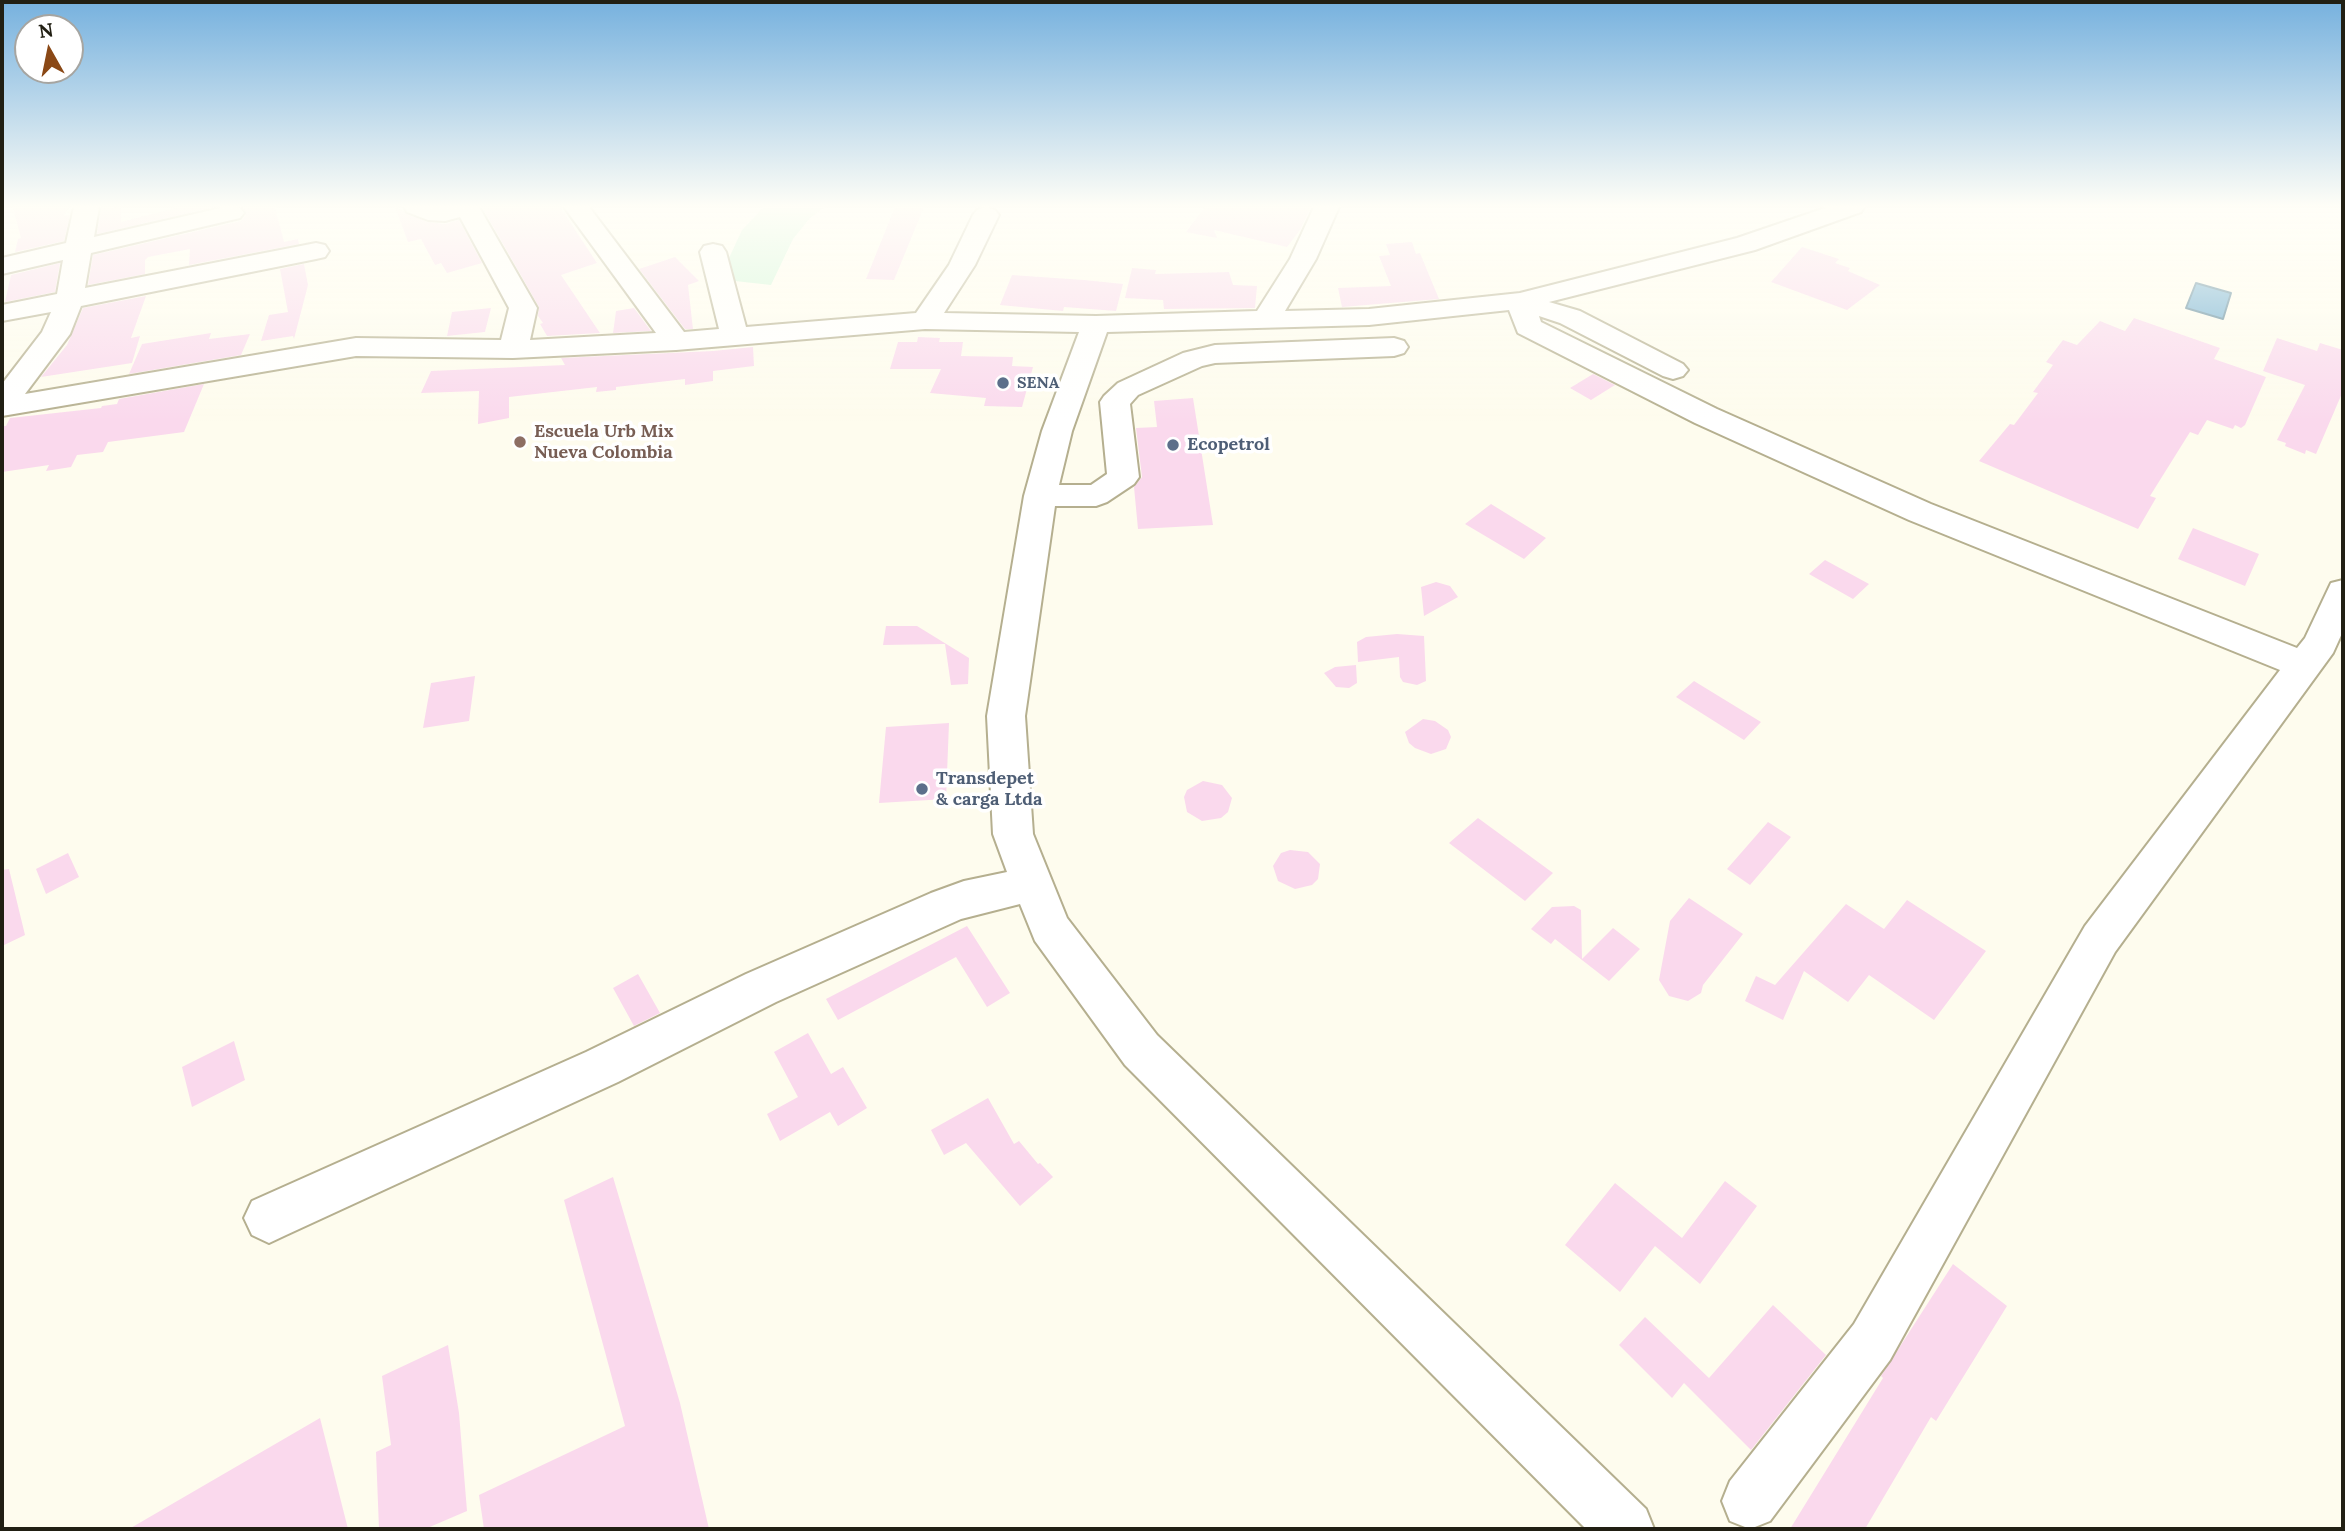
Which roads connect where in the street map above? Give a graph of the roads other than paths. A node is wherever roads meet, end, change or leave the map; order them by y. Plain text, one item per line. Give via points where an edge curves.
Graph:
1 (73, 278) edge
2 (180, 278) edge
3 (506, 278) edge
4 (629, 278) edge
5 (720, 278) edge
6 (953, 278) edge
7 (1291, 278) edge
8 (1624, 278) edge
9 (1635, 278) edge
10 (69, 301) junction
11 (2, 313) edge
12 (1524, 314) junction
13 (1570, 317) junction
14 (1266, 320) junction
15 (925, 321) junction
16 (1096, 324) junction
17 (734, 334) junction
18 (676, 341) junction
19 (1394, 347) dead end
20 (513, 349) junction
21 (2, 405) edge
22 (1040, 496) junction
23 (1925, 501) junction
24 (2343, 592) edge
25 (2312, 654) junction
26 (1033, 884) junction
27 (269, 1218) dead end
28 (1750, 1501) dead end
29 (1626, 1529) edge

1 - 10 street
2 - 10 street
3 - 20 street via 523,308
4 - 18 street
5 - 17 street
6 - 15 street
7 - 14 street
8 - 12 street
9 - 13 street via 1614,297
10 - 11 street
10 - 21 street via 57,334
12 - 13 street
12 - 14 street via 1476,331 1369,317
12 - 23 street via 1706,416
13 - 23 street
14 - 16 street
15 - 16 street
15 - 17 street
16 - 22 street via 1057,431
17 - 18 street
18 - 20 street
19 - 22 street via 1215,354 1192,359 1128,390 1115,402 1123,477 1096,495
20 - 21 street via 356,347
22 - 26 street via 1006,716 1013,834
23 - 25 street
24 - 25 street
25 - 28 street via 2100,939 1872,1342
26 - 27 street via 946,905
26 - 29 street via 1050,928 1141,1050

